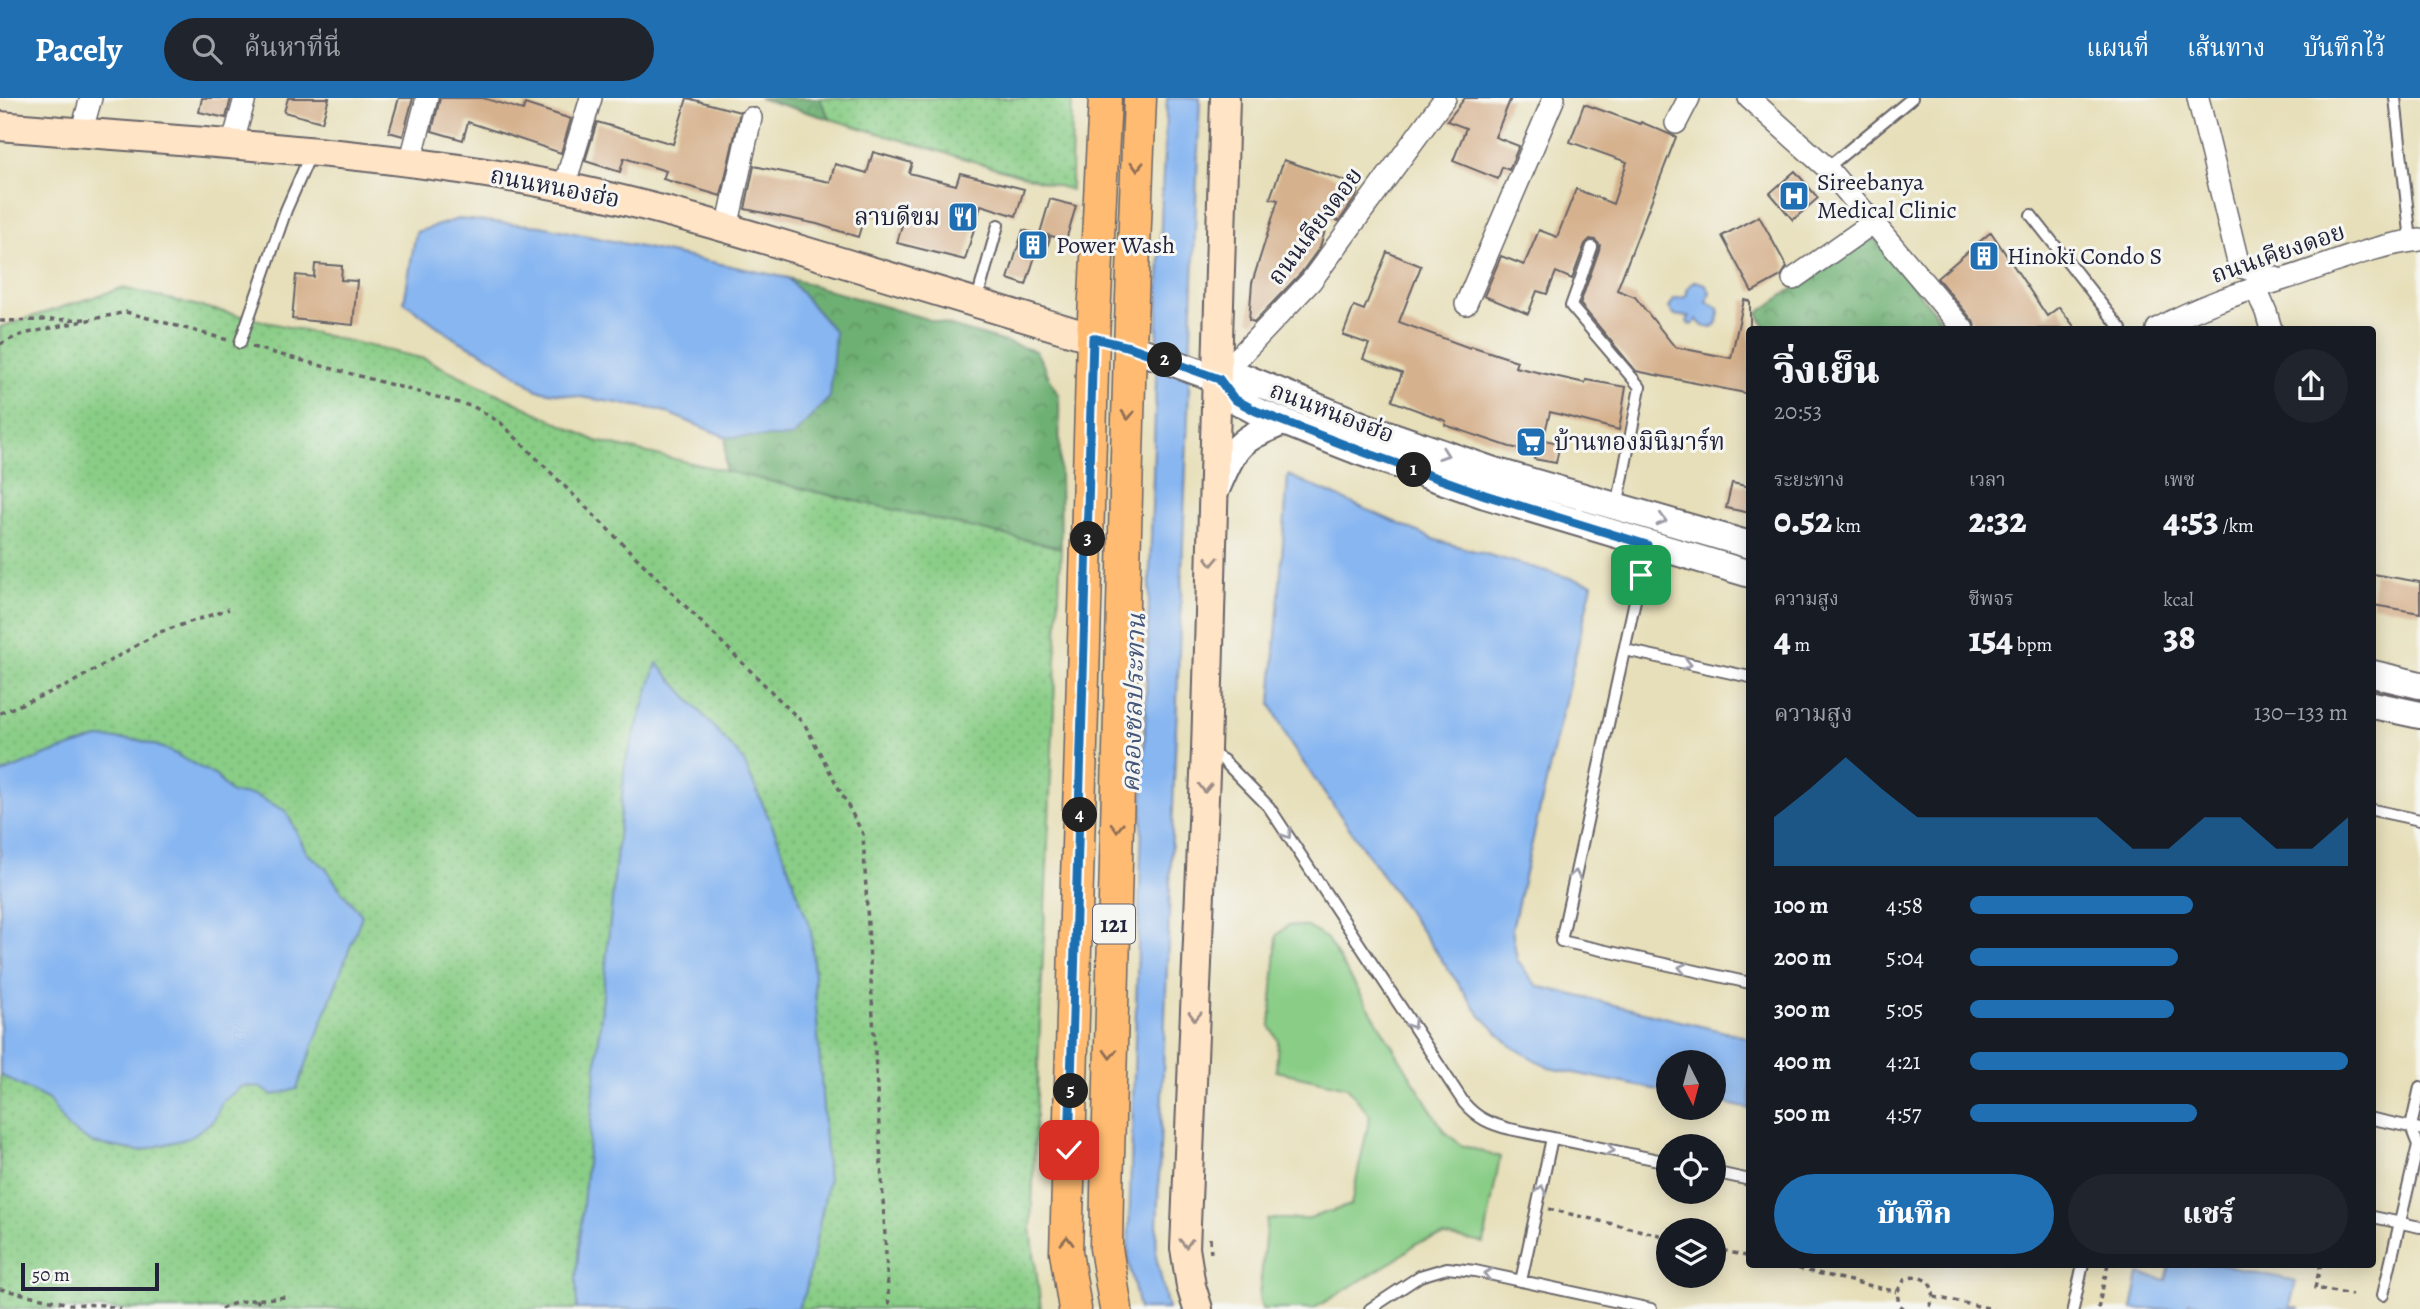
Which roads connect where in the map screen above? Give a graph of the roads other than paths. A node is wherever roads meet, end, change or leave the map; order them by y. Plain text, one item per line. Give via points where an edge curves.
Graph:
1 (91, 98) edge
2 (244, 98) edge
3 (426, 98) edge
4 (591, 98) edge
5 (1105, 98) edge
6 (1140, 98) edge
7 (1225, 98) edge
8 (1444, 98) edge
9 (1553, 98) edge
10 (1689, 98) edge
11 (1749, 98) edge
12 (1912, 98) edge
13 (2198, 98) edge
14 (2395, 98) edge
15 (751, 118) dead end
16 (1676, 123) dead end
17 (0, 126) edge
18 (81, 133) junction
19 (232, 146) junction
20 (311, 153) junction
21 (410, 163) junction
22 (1827, 168) junction
23 (564, 187) junction
24 (2031, 215) dead end
25 (1874, 222) junction
26 (998, 225) dead end
27 (727, 228) junction
28 (2415, 240) edge
29 (1592, 247) dead end
30 (1793, 279) dead end
31 (2281, 280) junction
32 (2255, 287) junction
33 (976, 303) junction
34 (1466, 304) dead end
35 (1961, 326) edge
36 (2119, 326) edge
37 (2162, 326) edge
38 (2270, 326) edge
39 (1093, 338) junction
40 (240, 343) road end
41 (1130, 347) junction
42 (1219, 379) junction
43 (1283, 422) junction
44 (1214, 493) junction
45 (1617, 508) junction
46 (1746, 544) edge
47 (1647, 545) junction
48 (1746, 573) edge
49 (1625, 650) junction
50 (2376, 675) edge
51 (1746, 676) edge
52 (2420, 685) edge
53 (2376, 706) edge
54 (2420, 715) edge
55 (1206, 750) junction
56 (2376, 811) edge
57 (2420, 820) edge
58 (1746, 982) edge
59 (2420, 1087) edge
60 (2376, 1120) edge
61 (2416, 1128) edge
62 (1552, 1138) junction
63 (2419, 1144) edge
64 (1656, 1160) edge
65 (1726, 1175) edge
66 (1746, 1179) edge
67 (2376, 1218) edge
68 (2400, 1223) junction
69 (2420, 1227) edge
70 (2082, 1268) edge
71 (1521, 1281) junction
72 (2383, 1294) dead end
73 (1075, 1309) edge
74 (1116, 1309) edge
75 (1198, 1309) edge
76 (1370, 1309) edge
77 (1651, 1309) edge
78 (2073, 1309) edge

1 - 18 street
2 - 19 street
3 - 21 street
4 - 23 street
5 - 39 main road, 121
6 -> 41 main road, 121
7 - 42 main road
8 - 42 street, ถนนเคียงดอย via 1311,281
9 - 34 street
10 - 16 street
11 - 22 street
12 - 22 lane
13 - 31 street via 2239,266
14 - 28 lane
15 - 27 street
17 - 18 main road, ถนนหนองฮ่อ
18 - 19 main road, ถนนหนองฮ่อ
19 - 20 main road, ถนนหนองฮ่อ
20 - 21 main road, ถนนหนองฮ่อ
20 - 40 lane
21 - 23 main road, ถนนหนองฮ่อ
22 - 25 street
23 - 27 main road, ถนนหนองฮ่อ
24 - 36 lane
25 - 30 street
25 - 35 street
26 - 33 lane
27 - 33 main road, ถนนหนองฮ่อ
28 - 31 street, ถนนเคียงดอย via 2366,250
29 - 45 lane via 1571,306 1640,387
31 - 32 street, ถนนเคียงดอย
32 - 37 street, ถนนเคียงดอย
32 - 38 street
33 - 39 main road, ถนนหนองฮ่อ
39 - 41 main road
73 -> 39 main road, 121 via 1066,1252
41 - 42 street
41 -> 74 main road, 121 via 1106,1234
42 - 43 street, ถนนหนองฮ่อ via 1234,399
42 - 44 main road
42 -> 45 street, ถนนหนองฮ่อ via 1243,377 1364,426
43 - 44 street via 1244,440 1230,457
43 - 47 street, ถนนหนองฮ่อ via 1485,495
44 -> 55 main road
45 -> 46 street, ถนนหนองฮ่อ
47 - 48 street, ถนนหนองฮ่อ
47 - 49 lane
49 -> 51 lane
58 -> 49 lane via 1561,941
50 - 52 street
53 - 54 street
55 -> 62 lane via 1223,760 1269,807 1475,1115 1489,1124
55 -> 75 main road via 1185,1248
56 - 57 lane
59 - 61 lane
60 - 61 lane
61 - 63 lane
62 -> 64 lane
71 -> 62 lane
63 - 68 lane
65 - 66 lane
67 - 68 lane
68 - 69 lane
68 - 72 lane
70 - 78 lane
71 -> 76 lane via 1447,1268 1420,1276
71 - 77 lane

